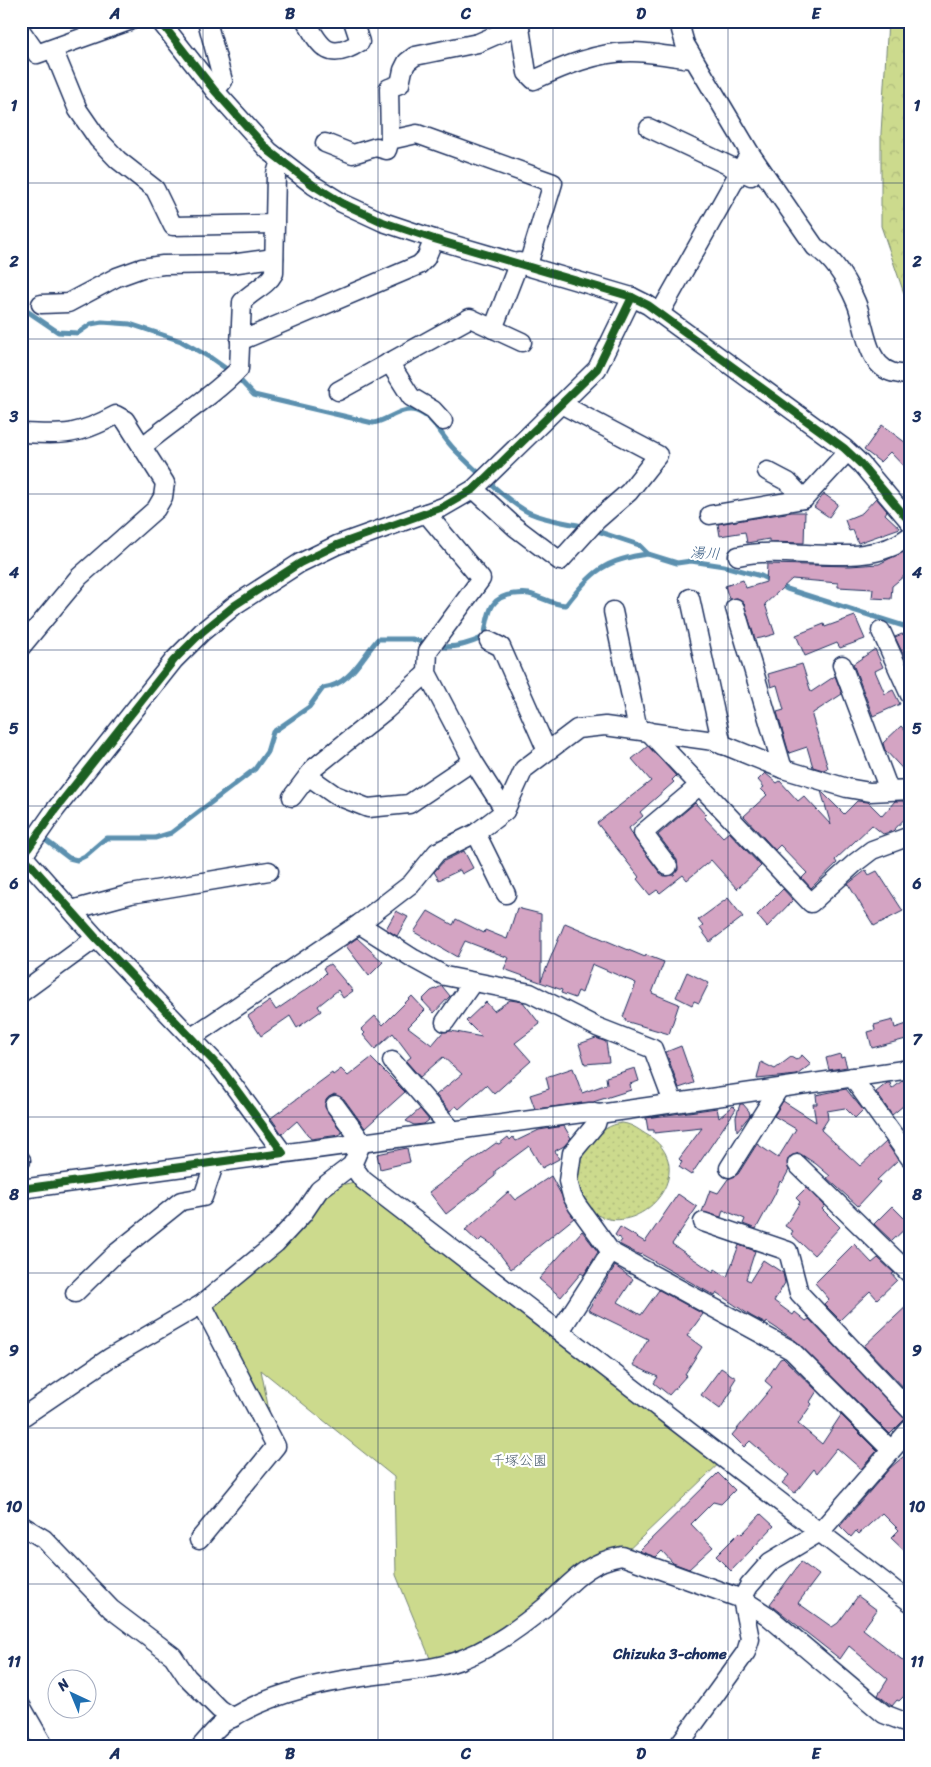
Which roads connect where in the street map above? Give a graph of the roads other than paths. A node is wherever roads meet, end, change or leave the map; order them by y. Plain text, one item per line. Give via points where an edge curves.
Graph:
1 (129, 21) edge
2 (160, 21) edge
3 (207, 21) edge
4 (306, 21) edge
5 (353, 21) edge
6 (684, 21) edge
7 (519, 23) edge
8 (21, 31) edge
9 (45, 51) junction
10 (693, 59) junction
11 (215, 91) junction
12 (649, 128) dead end
13 (390, 140) junction
14 (324, 143) dead end
15 (750, 153) junction
16 (280, 161) junction
17 (740, 172) junction
18 (772, 185) junction
19 (275, 224) junction
20 (434, 239) junction
21 (274, 258) junction
22 (524, 264) junction
23 (632, 297) junction
24 (41, 304) dead end
25 (660, 313) junction
26 (493, 329) junction
27 (240, 341) junction
28 (522, 342) dead end
29 (389, 362) junction
30 (910, 376) edge
31 (338, 391) dead end
32 (561, 404) junction
33 (443, 421) dead end
34 (21, 433) edge
35 (142, 447) junction
36 (848, 452) junction
37 (767, 471) dead end
38 (482, 481) junction
39 (804, 499) junction
40 (426, 513) junction
41 (710, 515) dead end
42 (910, 522) edge
43 (910, 536) edge
44 (738, 556) dead end
45 (690, 598) dead end
46 (735, 608) dead end
47 (613, 611) dead end
48 (881, 631) dead end
49 (489, 641) dead end
50 (21, 648) edge
51 (842, 665) dead end
52 (427, 673) junction
53 (910, 695) edge
54 (643, 730) junction
55 (722, 745) junction
56 (547, 752) junction
57 (473, 761) junction
58 (782, 769) junction
59 (308, 776) junction
60 (700, 785) junction
61 (890, 790) junction
62 (910, 790) edge
63 (292, 797) dead end
64 (505, 812) junction
65 (476, 833) junction
66 (910, 836) edge
67 (22, 856) edge
68 (668, 866) dead end
69 (269, 871) dead end
70 (506, 894) dead end
71 (72, 910) junction
72 (359, 924) junction
73 (96, 938) junction
74 (473, 982) junction
75 (21, 993) edge
76 (445, 1022) dead end
77 (192, 1037) junction
78 (392, 1061) dead end
79 (910, 1070) edge
80 (852, 1077) junction
81 (778, 1090) junction
82 (673, 1102) junction
83 (335, 1105) dead end
84 (599, 1114) junction
85 (452, 1130) junction
86 (362, 1142) junction
87 (284, 1153) junction
88 (910, 1158) edge
89 (215, 1162) junction
90 (798, 1164) dead end
91 (352, 1165) junction
92 (730, 1168) dead end
93 (21, 1189) edge
94 (703, 1222) dead end
95 (611, 1252) junction
96 (910, 1274) edge
97 (75, 1293) dead end
98 (202, 1304) junction
99 (560, 1331) junction
100 (910, 1410) edge
101 (21, 1418) edge
102 (908, 1434) edge
103 (891, 1450) junction
104 (21, 1525) edge
105 (820, 1532) junction
106 (199, 1540) dead end
107 (742, 1599) junction
108 (910, 1602) edge
109 (21, 1706) edge
110 (233, 1718) junction
111 (910, 1724) edge
112 (44, 1746) edge
113 (201, 1746) edge
114 (678, 1746) edge

1 - 9 street
2 - 11 street
3 - 11 street via 223,81
4 - 5 street via 316,41 327,50 336,52 349,50 360,42
6 - 10 street via 681,30
7 - 10 street via 527,73 534,80 573,64 630,52
7 - 13 street via 478,42 415,56 407,62 400,84 390,88
8 - 9 street
9 - 19 street via 98,139 118,160 155,189 173,226
10 - 15 street
11 - 16 street
12 - 17 street
13 - 14 street via 387,150 376,147 353,154
13 - 22 street via 417,134 553,183
15 - 17 street
15 - 18 street
16 - 19 street via 276,174
16 - 20 street via 342,203 383,222
17 - 18 street
17 - 25 street
18 - 30 street via 815,247 827,255 848,287 873,356 889,372
19 - 21 street
20 - 22 street
20 - 27 street via 426,258 419,265
21 - 24 street via 231,264 142,268 117,277 68,303
21 - 27 street via 274,273 270,281 242,302
22 - 23 street
22 - 26 street
23 - 25 street
23 - 32 street via 597,370
25 - 36 street
26 - 28 street
26 - 29 street via 470,318
27 - 35 street via 239,369
29 - 31 street
29 - 33 street via 411,397 433,410
32 - 38 street
32 - 38 street via 658,455 630,492 560,561 515,527
34 - 35 street via 67,435 92,428 116,415 125,420
35 - 50 street via 165,483 163,497 156,509 79,577
36 - 39 street
36 - 42 street
37 - 39 street via 788,482
38 - 40 street via 443,507
39 - 41 street
40 - 52 street via 481,579 428,651
40 - 67 street via 337,545 300,563 235,605 202,632 174,660 54,810
43 - 44 street via 898,545 868,555 772,552
45 - 55 street
46 - 58 street
47 - 54 street
48 - 53 street
49 - 56 street via 501,647
51 - 61 street
52 - 57 street
52 - 59 street
54 - 55 street
54 - 56 street via 605,726 577,729
54 - 60 street
55 - 58 street
56 - 64 street via 524,769
57 - 59 street via 409,804 368,808 335,795
57 - 64 street
58 - 61 street via 846,788 870,792
59 - 63 street
60 - 66 street via 812,903 872,850
60 - 68 street via 643,833
61 - 62 street
64 - 65 street
65 - 70 street
65 - 72 street via 437,852 411,884
67 - 71 street
69 - 71 street via 131,894
71 - 73 street
72 - 74 street via 445,976
72 - 77 street
73 - 75 street
73 - 77 street
74 - 76 street
74 - 82 street via 530,993 596,1027 653,1049
77 - 87 street via 222,1070
78 - 85 street
79 - 80 street
80 - 81 street
80 - 88 street
81 - 82 street
81 - 92 street
82 - 84 street
83 - 86 street
84 - 85 street via 590,1112
84 - 95 street via 596,1124 572,1153 568,1181 577,1205
85 - 86 street
86 - 87 street
86 - 91 street
87 - 89 street
89 - 93 street
89 - 97 street via 203,1197 181,1201 115,1254
90 - 96 street
91 - 98 street via 319,1190 302,1215 276,1242
91 - 99 street via 363,1180
94 - 100 street via 788,1251 799,1293
95 - 99 street
95 - 103 street via 791,1350
98 - 101 street via 112,1357
98 - 106 street via 276,1446
99 - 105 street
102 - 103 street
103 - 105 street
104 - 110 street via 44,1539 111,1609 172,1656 187,1678
105 - 107 street via 770,1562
105 - 108 street
107 - 110 street via 622,1556 604,1559 575,1576 519,1626 465,1659 434,1668 313,1685
107 - 111 street via 768,1616 884,1714
107 - 114 street via 750,1639 746,1652
109 - 112 street
110 - 113 street

